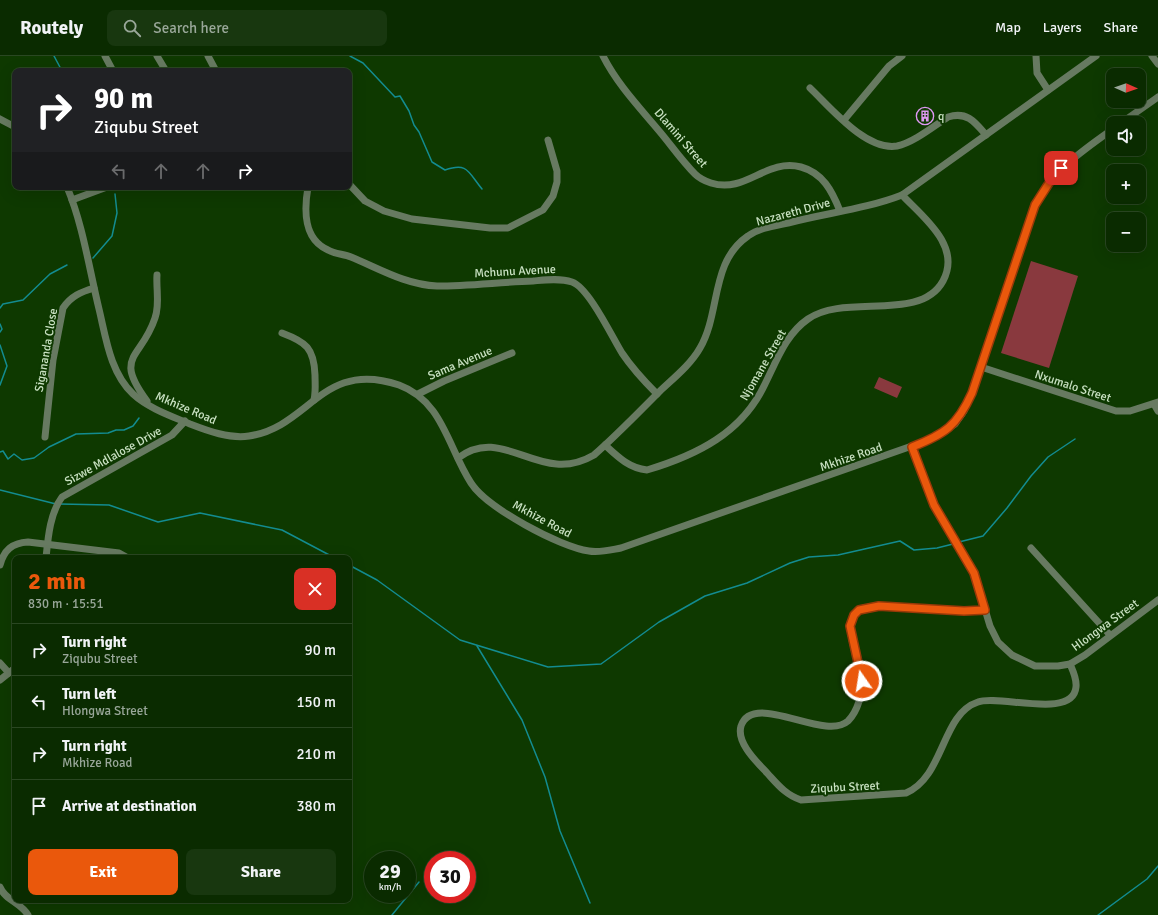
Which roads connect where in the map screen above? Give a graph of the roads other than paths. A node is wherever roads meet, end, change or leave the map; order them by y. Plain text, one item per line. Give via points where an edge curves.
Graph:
1 (105, 56) edge
2 (157, 56) edge
3 (208, 56) edge
4 (603, 56) edge
5 (902, 56) edge
6 (1036, 56) edge
7 (1096, 56) edge
8 (1152, 56) edge
9 (1158, 64) edge
10 (111, 68) edge
11 (164, 68) edge
12 (214, 68) edge
13 (810, 88) dead end
14 (1048, 90) junction
15 (1158, 97) edge
16 (1131, 116) edge
17 (0, 119) edge
18 (844, 120) junction
19 (12, 125) edge
20 (1106, 134) edge
21 (986, 135) junction
22 (548, 140) dead end
23 (352, 187) edge
24 (68, 190) edge
25 (99, 190) edge
26 (308, 190) edge
27 (902, 195) junction
28 (72, 200) junction
29 (840, 211) junction
30 (157, 275) dead end
31 (94, 288) junction
32 (282, 332) dead end
33 (512, 353) dead end
34 (981, 367) junction
35 (418, 394) junction
36 (657, 394) junction
37 (314, 400) junction
38 (1156, 403) edge
39 (150, 405) junction
40 (1158, 411) edge
41 (185, 421) junction
42 (45, 437) dead end
43 (605, 445) junction
44 (912, 447) junction
45 (458, 458) junction
46 (48, 545) junction
47 (1031, 548) dead end
48 (46, 555) edge
49 (123, 555) edge
50 (0, 565) edge
51 (1158, 600) edge
52 (985, 610) junction
53 (1110, 635) junction
54 (0, 663) edge
55 (1070, 664) junction
56 (12, 670) edge
57 (9, 673) junction
58 (0, 680) edge
59 (0, 887) edge
60 (12, 900) edge
61 (16, 903) edge
62 (28, 915) edge

1 - 10 street
2 - 11 street
3 - 12 street
4 - 29 street, Dlamini Street via 616,78 702,179 716,184 732,184 748,180 780,165 795,166 816,173 822,179
5 - 18 street via 889,66
6 - 14 street via 1037,73
7 - 14 street, Nazareth Drive
8 - 9 street
13 - 18 street
14 - 21 street, Nazareth Drive
15 - 16 street
17 - 19 street
18 - 21 street via 866,139 884,146 906,143 955,115 970,118
20 - 34 street, Mkhize Road via 1061,168 1035,205
21 - 27 street, Nazareth Drive
22 - 23 street via 557,171 553,196 543,210 508,228 412,219 384,211 365,201
24 - 28 street, Mkhize Road
25 - 28 street
26 - 36 street, Mchunu Avenue via 305,210 311,237 324,248 411,281 435,286 552,280 573,282 590,300 622,354
27 - 29 street, Nazareth Drive via 887,201
27 - 43 street, Njomane Street via 936,231 946,249 947,272 932,293 917,302 841,308 810,317 786,342 750,409 724,436 698,451 647,470 630,465
28 - 31 street, Mkhize Road
29 - 36 street, Nazareth Drive via 766,228 749,235 737,246 721,272 709,328 700,348 694,358
30 - 39 street via 156,317 130,366 132,378
31 - 39 street, Mkhize Road via 107,344 123,384
31 - 42 street, Sigananda Close via 78,293 64,308 44,409
32 - 37 street via 299,340 310,350 314,362
33 - 35 street, Sama Avenue
34 - 38 street, Nxumalo Street via 1116,411 1130,411
34 - 44 street, Mkhize Road via 964,411 955,424
35 - 37 street, Mkhize Road via 400,386 369,378 336,385
35 - 45 street, Mkhize Road via 439,418
36 - 43 street, Nazareth Drive
37 - 41 street, Mkhize Road via 276,428 248,437 219,433
38 - 40 street
39 - 41 street, Mkhize Road
41 - 46 street, Sizwe Mdlalose Drive via 172,435 62,497 56,508
43 - 45 street, Nazareth Drive via 591,457 570,464 547,464 490,446 475,449
44 - 45 street, Mkhize Road via 621,548 591,552 562,543 497,508 475,489
44 - 52 street, Hlongwa Street via 934,505 977,580
46 - 48 street, Sizwe Mdlalose Drive
46 - 49 street
46 - 50 street via 17,543 8,550
47 - 53 street
51 - 53 street, Hlongwa Street
52 - 55 street, Hlongwa Street via 998,642 1012,655 1035,666
52 - 55 street, Ziqubu Street via 879,606 859,610 850,626 861,673 861,692 855,711 848,720 839,726 828,726 767,713 754,714 742,724 741,733 745,745 788,795 801,800 906,793 920,786 925,780 954,725 968,708 978,702 989,700 1049,705 1064,702 1073,696 1076,688
53 - 55 street, Hlongwa Street
54 - 57 street
56 - 57 street
57 - 58 street
59 - 60 street
61 - 62 street

